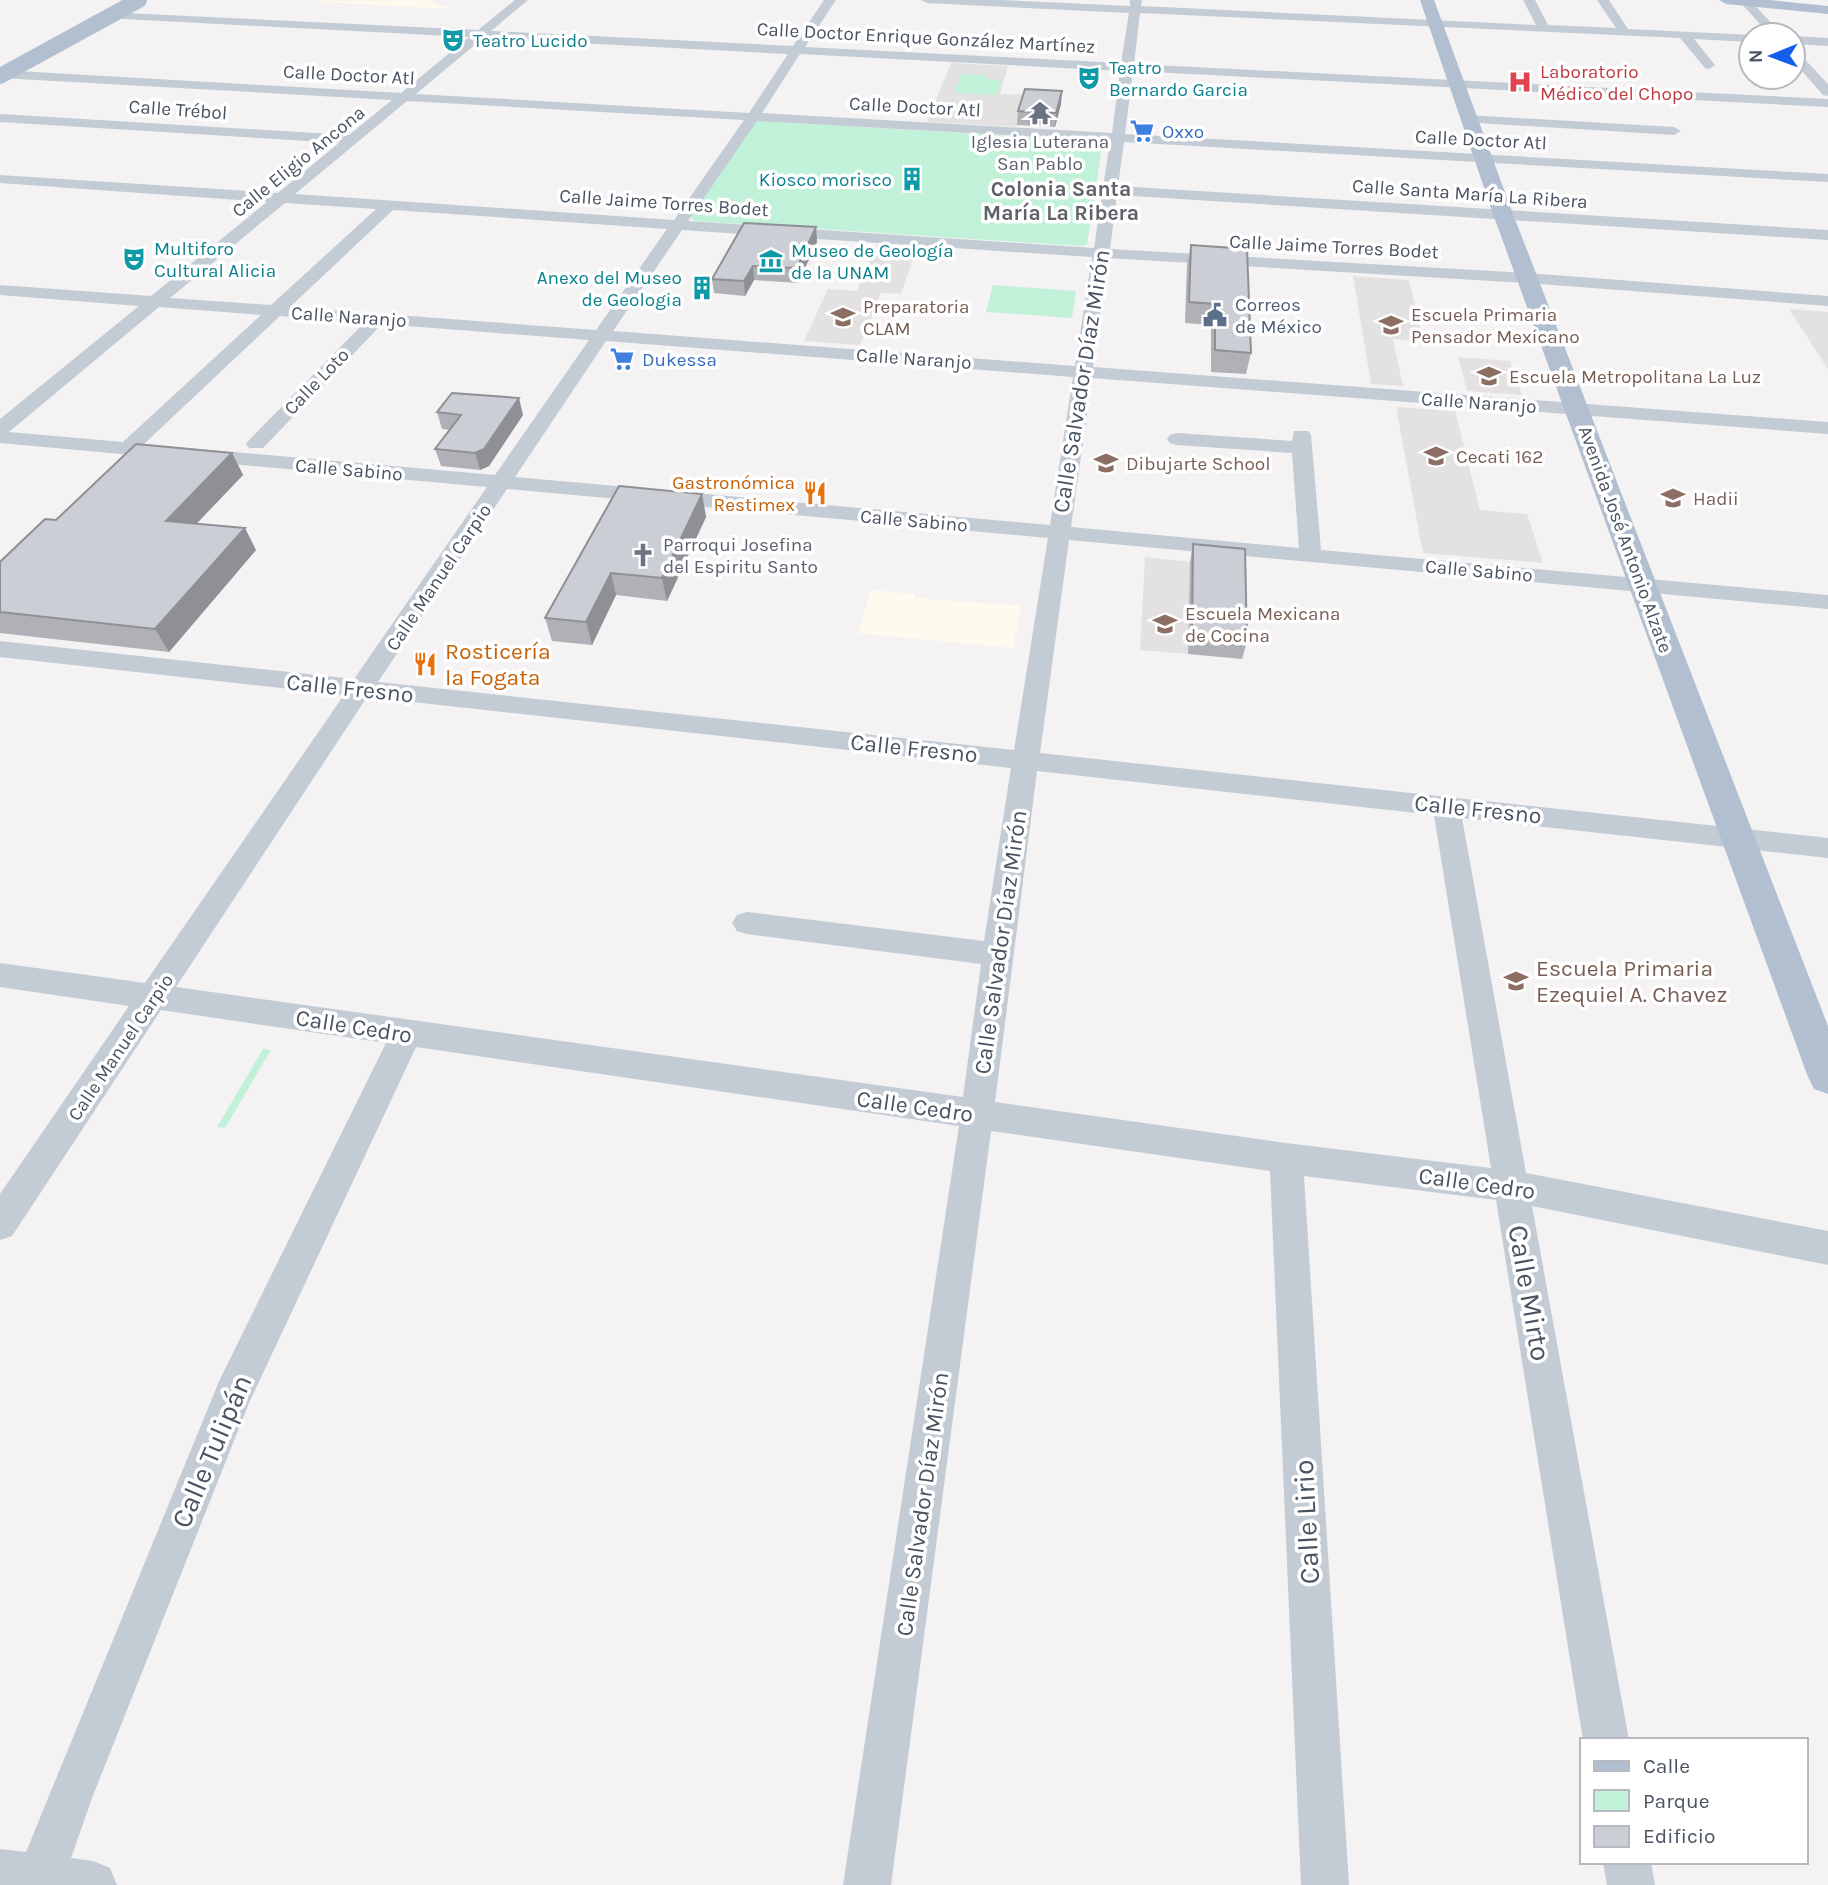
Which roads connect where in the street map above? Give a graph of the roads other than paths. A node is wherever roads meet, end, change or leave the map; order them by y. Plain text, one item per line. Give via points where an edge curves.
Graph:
1 (132, 0) edge
2 (139, 0) edge
3 (146, 0) edge
4 (522, 0) edge
5 (830, 0) edge
6 (927, 0) edge
7 (1529, 0) edge
8 (1603, 0) edge
9 (1726, 0) edge
10 (1786, 0) edge
11 (1745, 1) edge
12 (1828, 4) edge
13 (1135, 5) edge
14 (1828, 10) edge
15 (1431, 12) edge
16 (111, 15) junction
17 (1763, 21) edge
18 (1544, 29) junction
19 (1625, 33) junction
20 (482, 34) junction
21 (1684, 35) junction
22 (1737, 37) edge
23 (1807, 41) edge
24 (1828, 42) edge
25 (796, 50) junction
26 (1709, 65) dead end
27 (1127, 67) junction
28 (1809, 71) joint
29 (1828, 72) edge
30 (3, 74) edge
31 (0, 82) edge
32 (1456, 83) junction
33 (1828, 92) edge
34 (405, 97) junction
35 (1828, 103) edge
36 (754, 116) junction
37 (0, 118) edge
38 (1468, 119) junction
39 (1674, 131) dead end
40 (1118, 137) junction
41 (354, 140) junction
42 (1482, 158) junction
43 (1828, 178) edge
44 (0, 179) edge
45 (1109, 190) junction
46 (284, 198) junction
47 (389, 205) junction
48 (1503, 214) junction
49 (678, 224) junction
50 (1828, 234) edge
51 (1100, 253) junction
52 (1527, 278) junction
53 (0, 290) edge
54 (156, 301) junction
55 (1828, 302) edge
56 (275, 311) junction
57 (377, 319) junction
58 (599, 335) junction
59 (1082, 371) junction
60 (1578, 410) junction
61 (1828, 428) edge
62 (0, 429) edge
63 (0, 437) edge
64 (1177, 439) dead end
65 (256, 444) dead end
66 (127, 449) junction
67 (503, 482) junction
68 (1058, 533) junction
69 (1311, 556) junction
70 (1641, 584) junction
71 (1828, 602) edge
72 (0, 649) edge
73 (361, 689) junction
74 (1025, 760) junction
75 (1446, 805) junction
76 (1737, 839) junction
77 (1828, 848) edge
78 (747, 923) dead end
79 (997, 954) junction
80 (0, 975) edge
81 (155, 996) junction
82 (406, 1034) junction
83 (1828, 1077) edge
84 (977, 1114) junction
85 (1286, 1158) junction
86 (1511, 1186) junction
87 (0, 1224) edge
88 (1828, 1248) edge
89 (1606, 1738) edge
90 (1627, 1864) edge
91 (20, 1875) edge
92 (93, 1885) edge
93 (867, 1885) edge
94 (1325, 1885) edge
95 (1631, 1885) edge

1 - 16 street
2 - 30 main road, bridge
3 - 16 street
4 - 20 street, Calle Eligio Ancona
5 - 25 street, Calle Manuel Carpio
6 - 13 street
7 - 18 street
8 - 19 street
9 - 11 main road
10 - 12 main road
11 - 14 main road
11 - 17 street
13 - 15 street
13 - 27 street, Calle Salvador Díaz Mirón
15 - 18 street
15 - 32 main road, Avenida José Antonio Alzate
16 - 20 street, Calle Doctor Enrique González Martínez
16 - 30 street
18 - 19 street
19 - 21 street
20 - 25 street, Calle Doctor Enrique González Martínez
20 - 34 street, Calle Eligio Ancona
21 - 22 street
21 - 26 street
23 - 24 street
25 - 27 street, Calle Doctor Enrique González Martínez
25 - 36 street, Calle Manuel Carpio
27 - 32 street, Calle Doctor Enrique González Martínez
27 - 40 street, Calle Salvador Díaz Mirón
28 - 29 street
28 - 33 street
30 - 31 street
30 - 34 street, Calle Doctor Atl
32 - 35 street, Calle Doctor Enrique González Martínez
32 - 38 main road, Avenida José Antonio Alzate
34 - 36 street, Calle Doctor Atl
34 - 41 street, Calle Eligio Ancona
36 - 40 street, Calle Doctor Atl
36 - 49 street, Calle Manuel Carpio
37 - 41 street, Calle Trébol
38 - 39 street
38 - 42 main road, Avenida José Antonio Alzate
40 - 42 street, Calle Doctor Atl
40 - 45 street, Calle Salvador Díaz Mirón
41 - 46 street, Calle Eligio Ancona
42 - 43 street, Calle Doctor Atl
42 - 48 main road, Avenida José Antonio Alzate
44 - 46 street, Calle Jaime Torres Bodet
45 - 48 street, Calle Santa María La Ribera
45 - 51 street, Calle Salvador Díaz Mirón
46 - 47 street, Calle Jaime Torres Bodet
46 - 54 street, Calle Eligio Ancona
47 - 49 street, Calle Jaime Torres Bodet
47 - 56 street
48 - 50 street, Calle Santa María La Ribera
48 - 52 main road, Avenida José Antonio Alzate
49 - 51 street, Calle Jaime Torres Bodet
49 - 58 street, Calle Manuel Carpio
51 - 52 street, Calle Jaime Torres Bodet
51 - 59 street, Calle Salvador Díaz Mirón
52 - 55 street, Calle Jaime Torres Bodet
52 - 60 main road, Avenida José Antonio Alzate
53 - 54 street, Calle Naranjo
54 - 56 street, Calle Naranjo
54 - 62 street, Calle Eligio Ancona
56 - 57 street, Calle Naranjo
56 - 66 street
57 - 58 street, Calle Naranjo
57 - 65 street, Calle Loto
58 - 59 street, Calle Naranjo
58 - 67 street, Calle Manuel Carpio
59 - 60 street, Calle Naranjo
59 - 68 street, Calle Salvador Díaz Mirón
60 - 61 street, Calle Naranjo
60 - 70 main road, Avenida José Antonio Alzate
63 - 66 street, Calle Sabino
64 - 69 street via 1302,442
66 - 67 street, Calle Sabino
67 - 68 street, Calle Sabino
67 - 73 street, Calle Manuel Carpio
68 - 69 street, Calle Sabino
68 - 74 street, Calle Salvador Díaz Mirón
69 - 70 street, Calle Sabino
70 - 71 street, Calle Sabino
70 - 76 main road, Avenida José Antonio Alzate
72 - 73 street, Calle Fresno
73 - 74 street, Calle Fresno
73 - 81 street, Calle Manuel Carpio
74 - 75 street, Calle Fresno
74 - 79 street, Calle Salvador Díaz Mirón
75 - 76 street, Calle Fresno
75 - 86 street, Calle Mirto
76 - 77 street, Calle Fresno
76 - 83 main road, Avenida José Antonio Alzate
78 - 79 street
79 - 84 street, Calle Salvador Díaz Mirón
80 - 81 street, Calle Cedro
81 - 82 street, Calle Cedro
81 - 87 street, Calle Manuel Carpio
82 - 84 street, Calle Cedro
82 - 91 street, Calle Tulipán via 234,1393 69,1798
84 - 85 street, Calle Cedro
84 - 93 street, Calle Salvador Díaz Mirón
85 - 86 street, Calle Cedro
85 - 94 street, Calle Lirio
86 - 88 street, Calle Cedro
86 - 89 street, Calle Mirto
90 - 95 street
91 - 92 street

